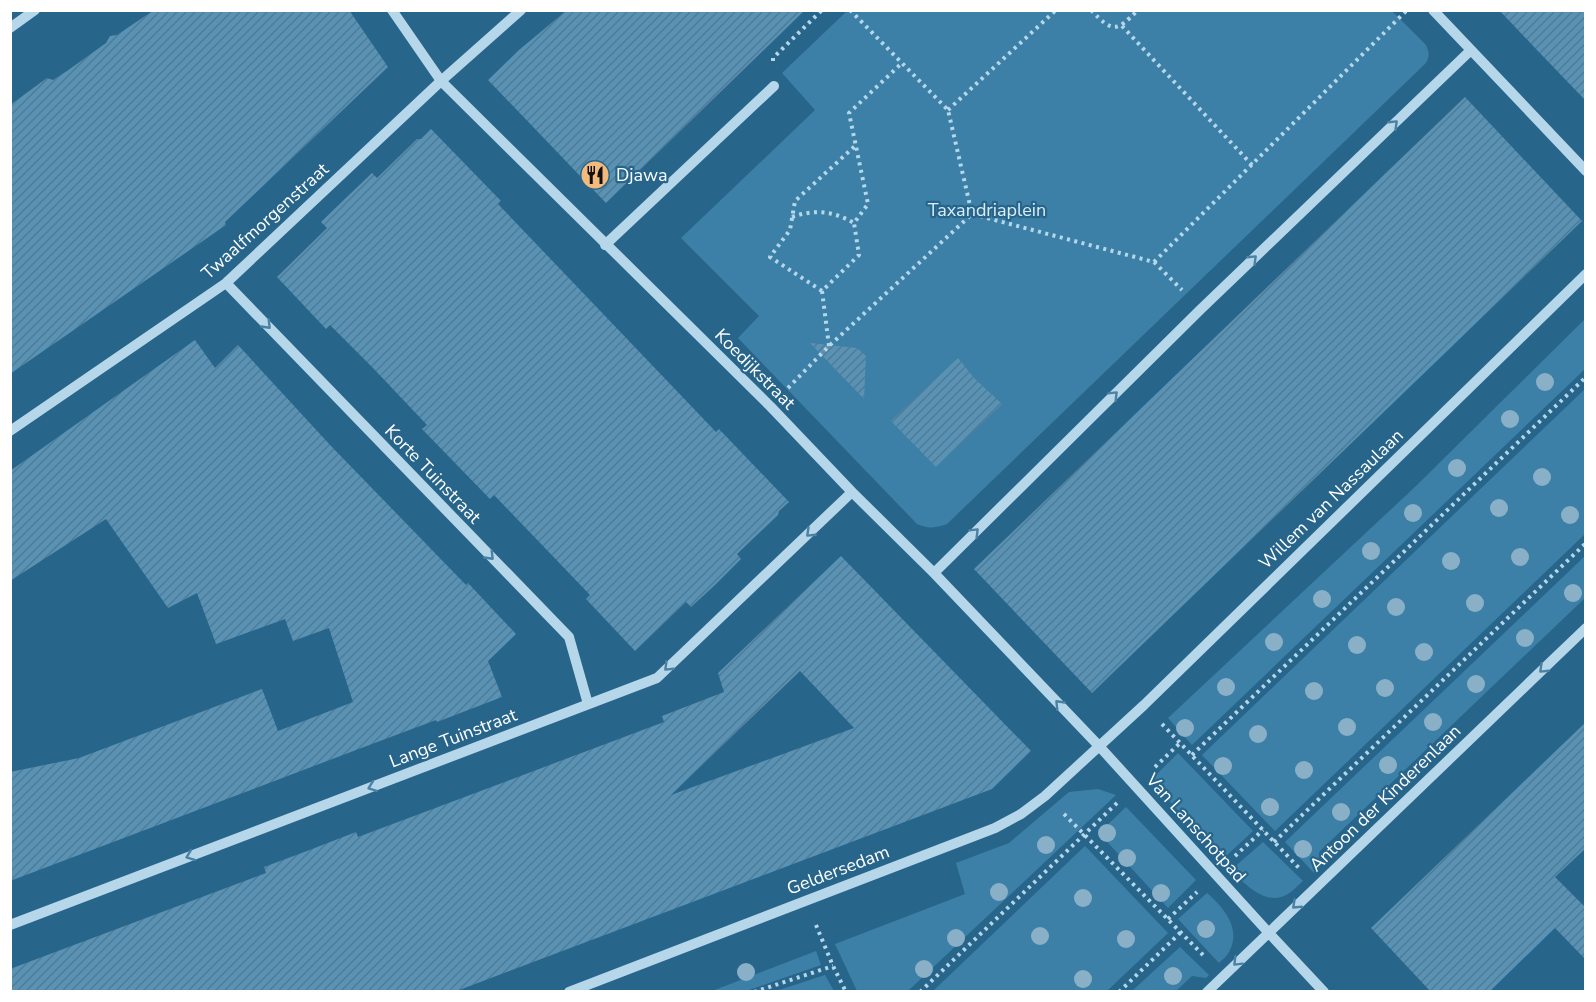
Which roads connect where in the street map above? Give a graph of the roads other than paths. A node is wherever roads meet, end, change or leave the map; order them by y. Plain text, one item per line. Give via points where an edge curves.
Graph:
1 (35, 10) edge
2 (392, 10) edge
3 (521, 10) edge
4 (1433, 10) edge
5 (10, 28) edge
6 (1471, 50) junction
7 (441, 81) junction
8 (774, 86) road end
9 (1586, 171) edge
10 (605, 244) junction
11 (1586, 274) edge
12 (226, 283) junction
13 (10, 431) edge
14 (852, 492) junction
15 (934, 573) junction
16 (1586, 628) edge
17 (588, 704) junction
18 (1100, 746) junction
19 (10, 925) edge
20 (1268, 932) junction
21 (568, 992) edge
22 (1207, 992) edge
23 (1324, 992) edge

1 - 5 street
2 - 7 street, Koedijkstraat
3 - 7 street, Twaalfmorgenstraat
4 - 6 street
6 - 9 street
15 -> 6 street
7 - 10 street, Koedijkstraat
7 - 12 street, Twaalfmorgenstraat
8 - 10 street
10 - 14 street, Koedijkstraat
11 - 18 street, Willem van Nassaulaan
12 - 13 street, Twaalfmorgenstraat
12 -> 17 street, Korte Tuinstraat via 569,637
14 - 15 street, Koedijkstraat
14 -> 17 street, Lange Tuinstraat via 657,678
18 -> 15 street, Koedijkstraat
16 -> 20 street, Antoon der Kinderenlaan
17 -> 19 street, Lange Tuinstraat
18 - 20 street, Van Lanschotpad
18 - 21 street, Geldersedam via 1045,796 994,828
20 -> 22 street, Antoon der Kinderenlaan
20 - 23 street, Van Lanschotpad

